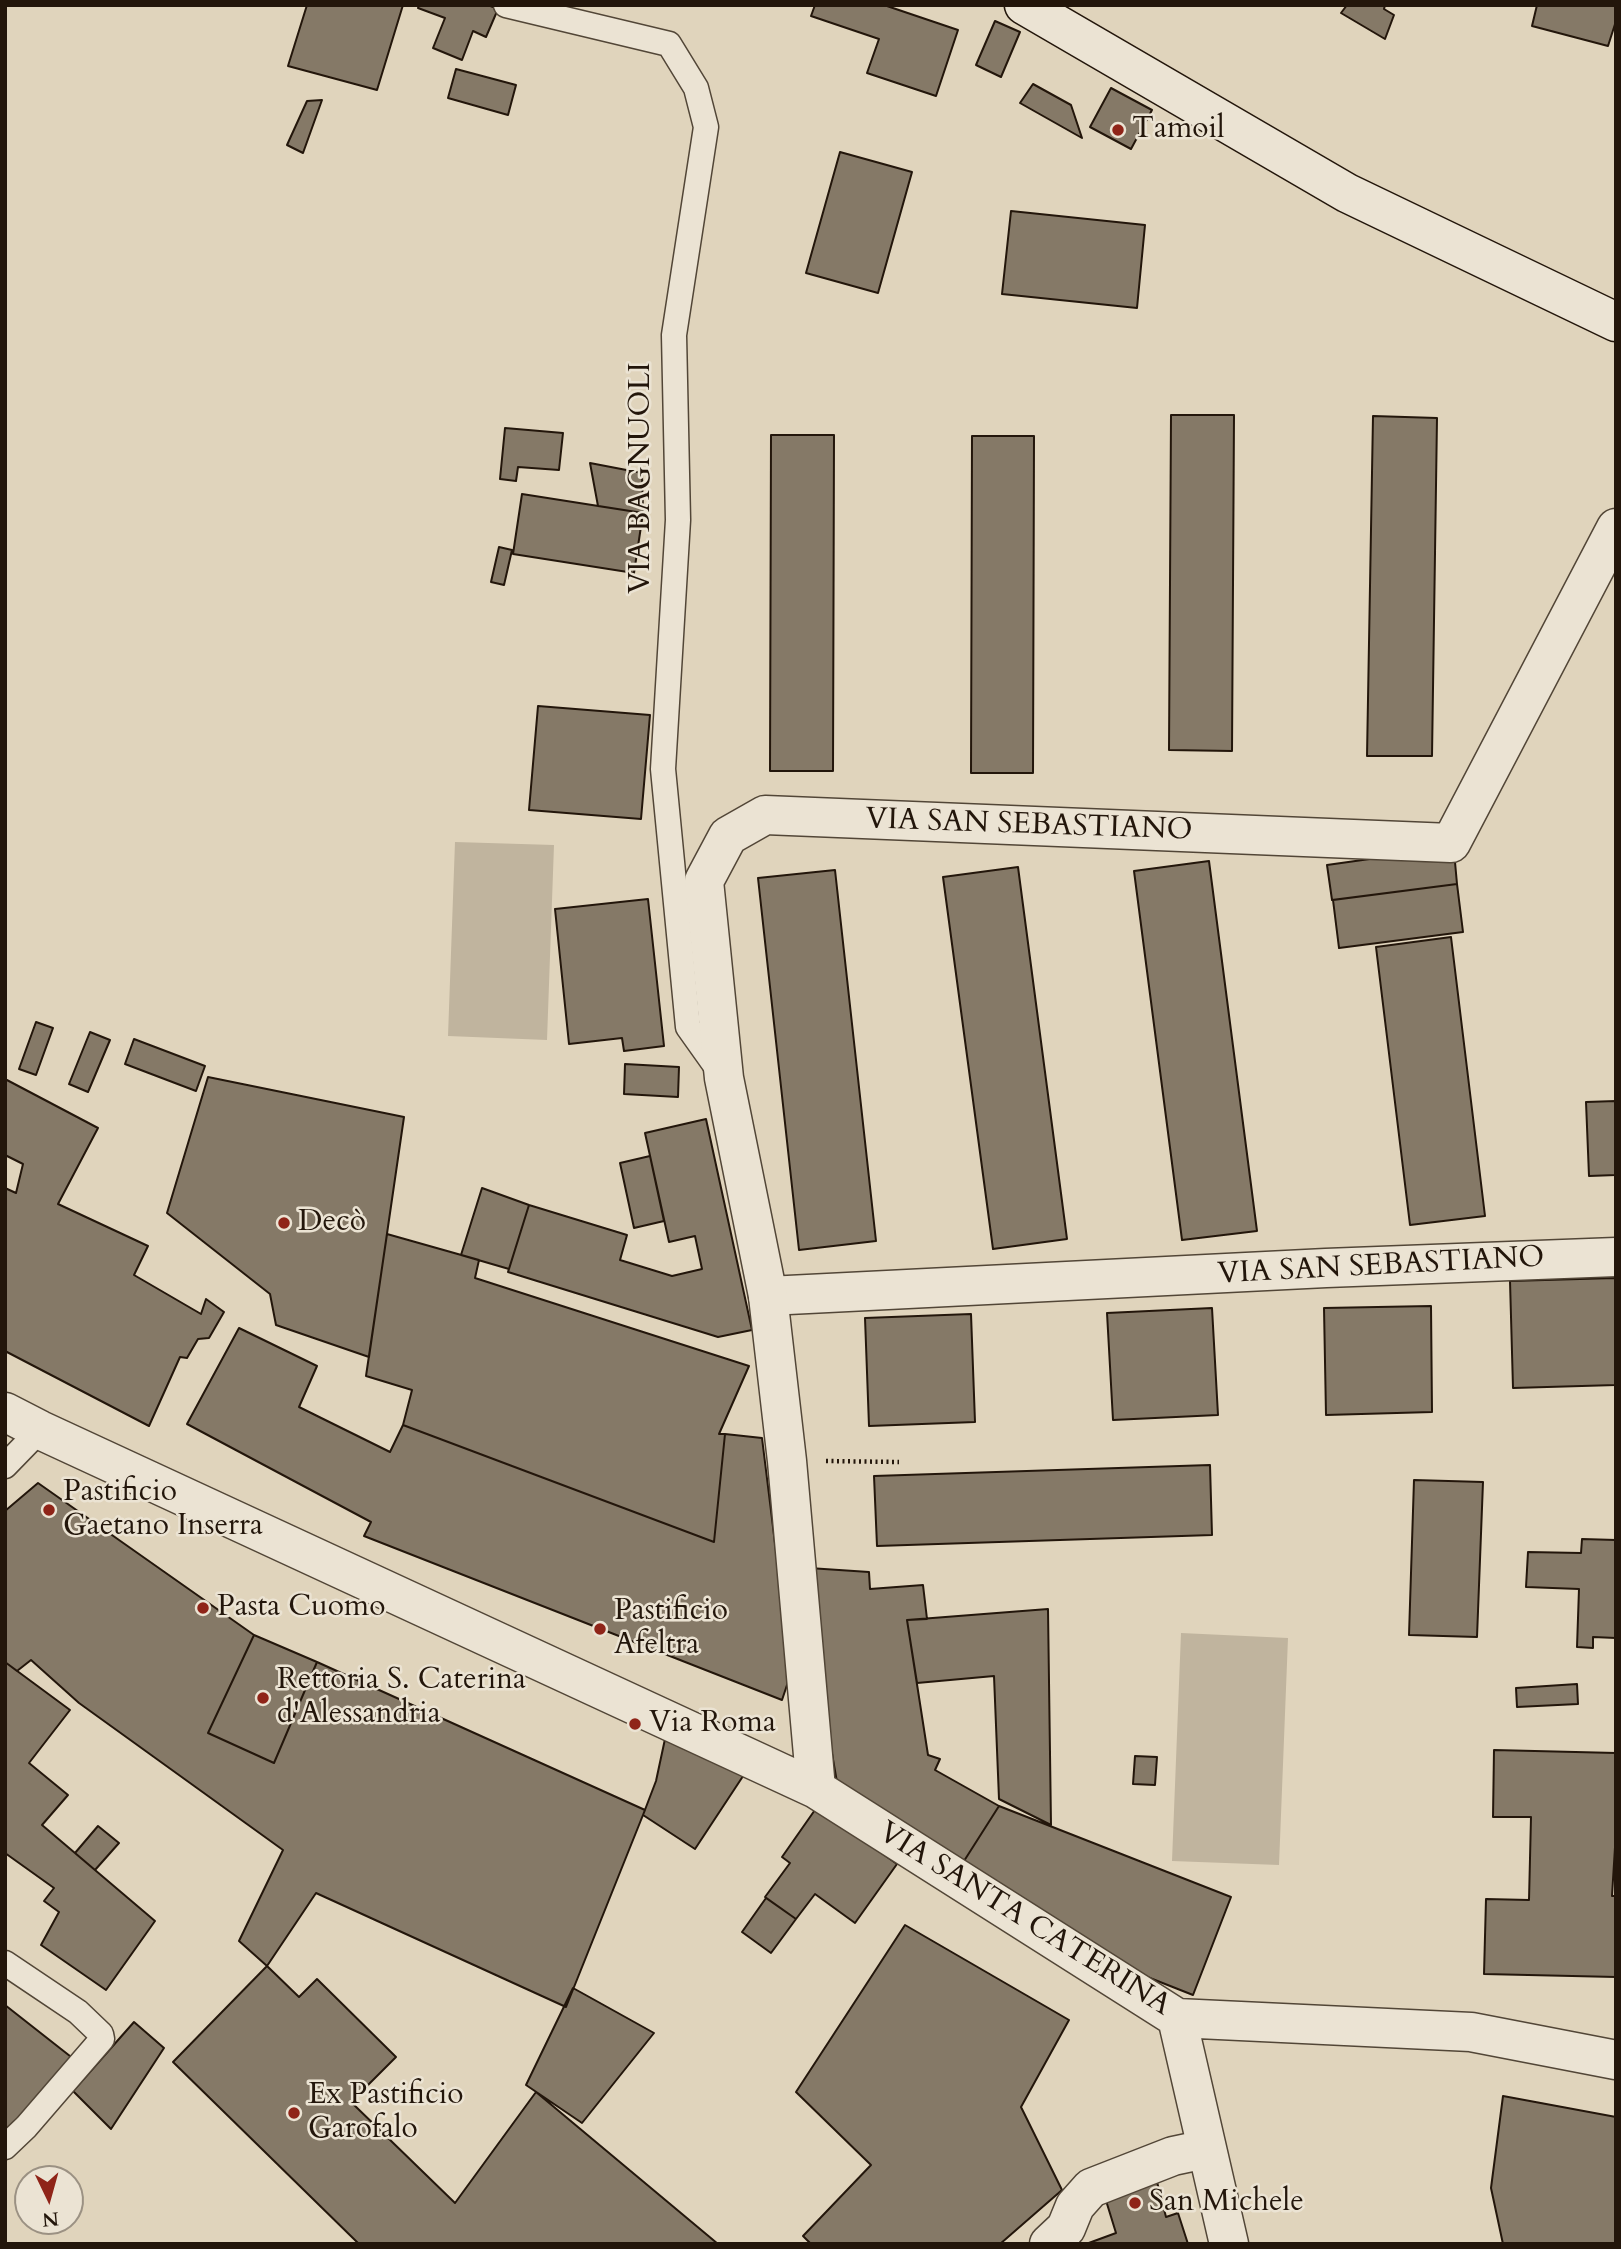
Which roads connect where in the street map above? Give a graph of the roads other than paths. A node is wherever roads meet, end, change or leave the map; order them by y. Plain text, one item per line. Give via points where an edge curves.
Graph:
1 (506, 5) edge
2 (1024, 5) edge
3 (1616, 322) edge
4 (1616, 528) edge
5 (724, 1078) junction
6 (1616, 1257) edge
7 (768, 1297) junction
8 (5, 1412) edge
9 (40, 1430) junction
10 (5, 1466) edge
11 (816, 1789) junction
12 (5, 1963) edge
13 (1177, 2018) junction
14 (1616, 2060) edge
15 (5, 2147) edge
16 (1206, 2149) junction
17 (1049, 2244) edge
18 (1229, 2244) edge

1 - 5 lane, VIA BAGNUOLI via 669,44 696,88 706,127 674,335 678,520 663,769 688,1027
2 - 3 street via 1347,193
4 - 5 street, VIA SAN SEBASTIANO via 1451,843 765,815 728,836 704,881
5 - 7 street, VIA SAN SEBASTIANO
6 - 7 street, VIA SAN SEBASTIANO
7 - 11 street, VIA SAN SEBASTIANO
8 - 9 street
9 - 10 lane
9 - 11 street
11 - 13 street, VIA SANTA CATERINA
12 - 15 lane via 78,2012 102,2039
13 - 14 street, VIA SANTA CATERINA via 1471,2032
13 - 16 street
16 - 17 street via 1173,2156 1091,2188 1075,2206 1066,2228
16 - 18 street

